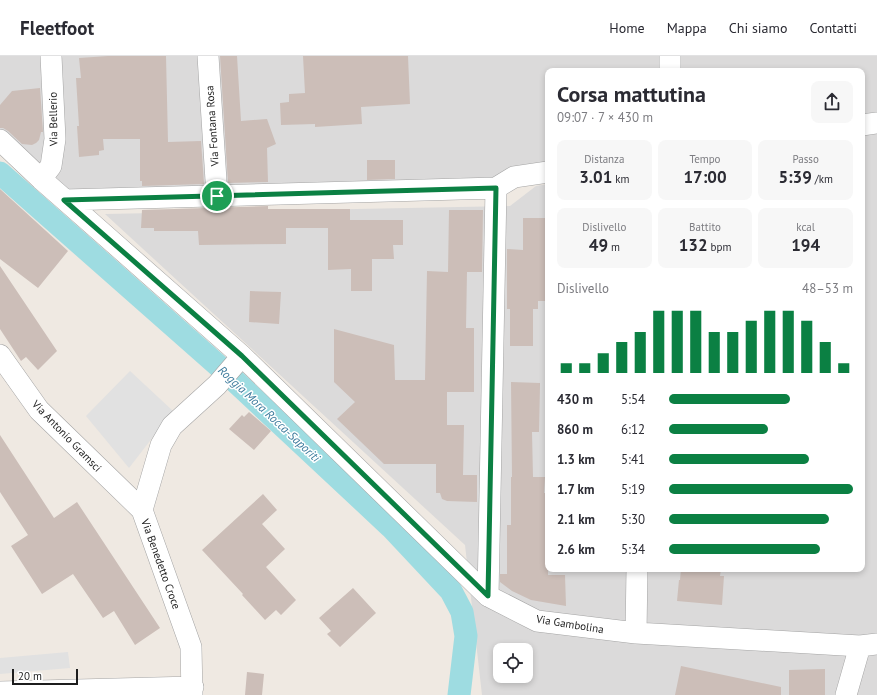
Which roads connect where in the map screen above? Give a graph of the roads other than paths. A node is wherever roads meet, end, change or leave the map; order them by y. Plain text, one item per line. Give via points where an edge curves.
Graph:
1 (51, 56) edge
2 (208, 56) edge
3 (670, 56) edge
4 (670, 68) edge
5 (877, 123) edge
6 (865, 125) edge
7 (0, 140) edge
8 (545, 172) edge
9 (41, 179) junction
10 (496, 188) junction
11 (217, 196) junction
12 (64, 200) junction
13 (0, 355) edge
14 (230, 371) junction
15 (142, 510) junction
16 (637, 572) edge
17 (488, 596) junction
18 (636, 633) junction
19 (868, 645) edge
20 (193, 691) edge
21 (0, 692) edge
22 (846, 695) edge

1 - 9 street, Via Bellerio via 55,139 51,166
2 - 11 street, Via Fontana Rosa
3 - 4 street
5 - 6 street
7 - 9 street, Via Gambolina
8 - 10 street via 514,177
9 - 12 street, Via Gambolina
10 - 11 street
10 - 17 street
11 - 12 street
12 - 14 street, Via Gambolina
13 - 15 street, Via Antonio Gramsci via 39,410
14 - 15 street, Via Benedetto Croce via 172,426 161,446
14 - 17 street, Via Gambolina
15 - 20 street, Via Benedetto Croce via 191,647
16 - 18 street
17 - 18 street, Via Gambolina via 537,621
18 - 19 street, Via Gambolina
19 - 22 street
20 - 21 street

